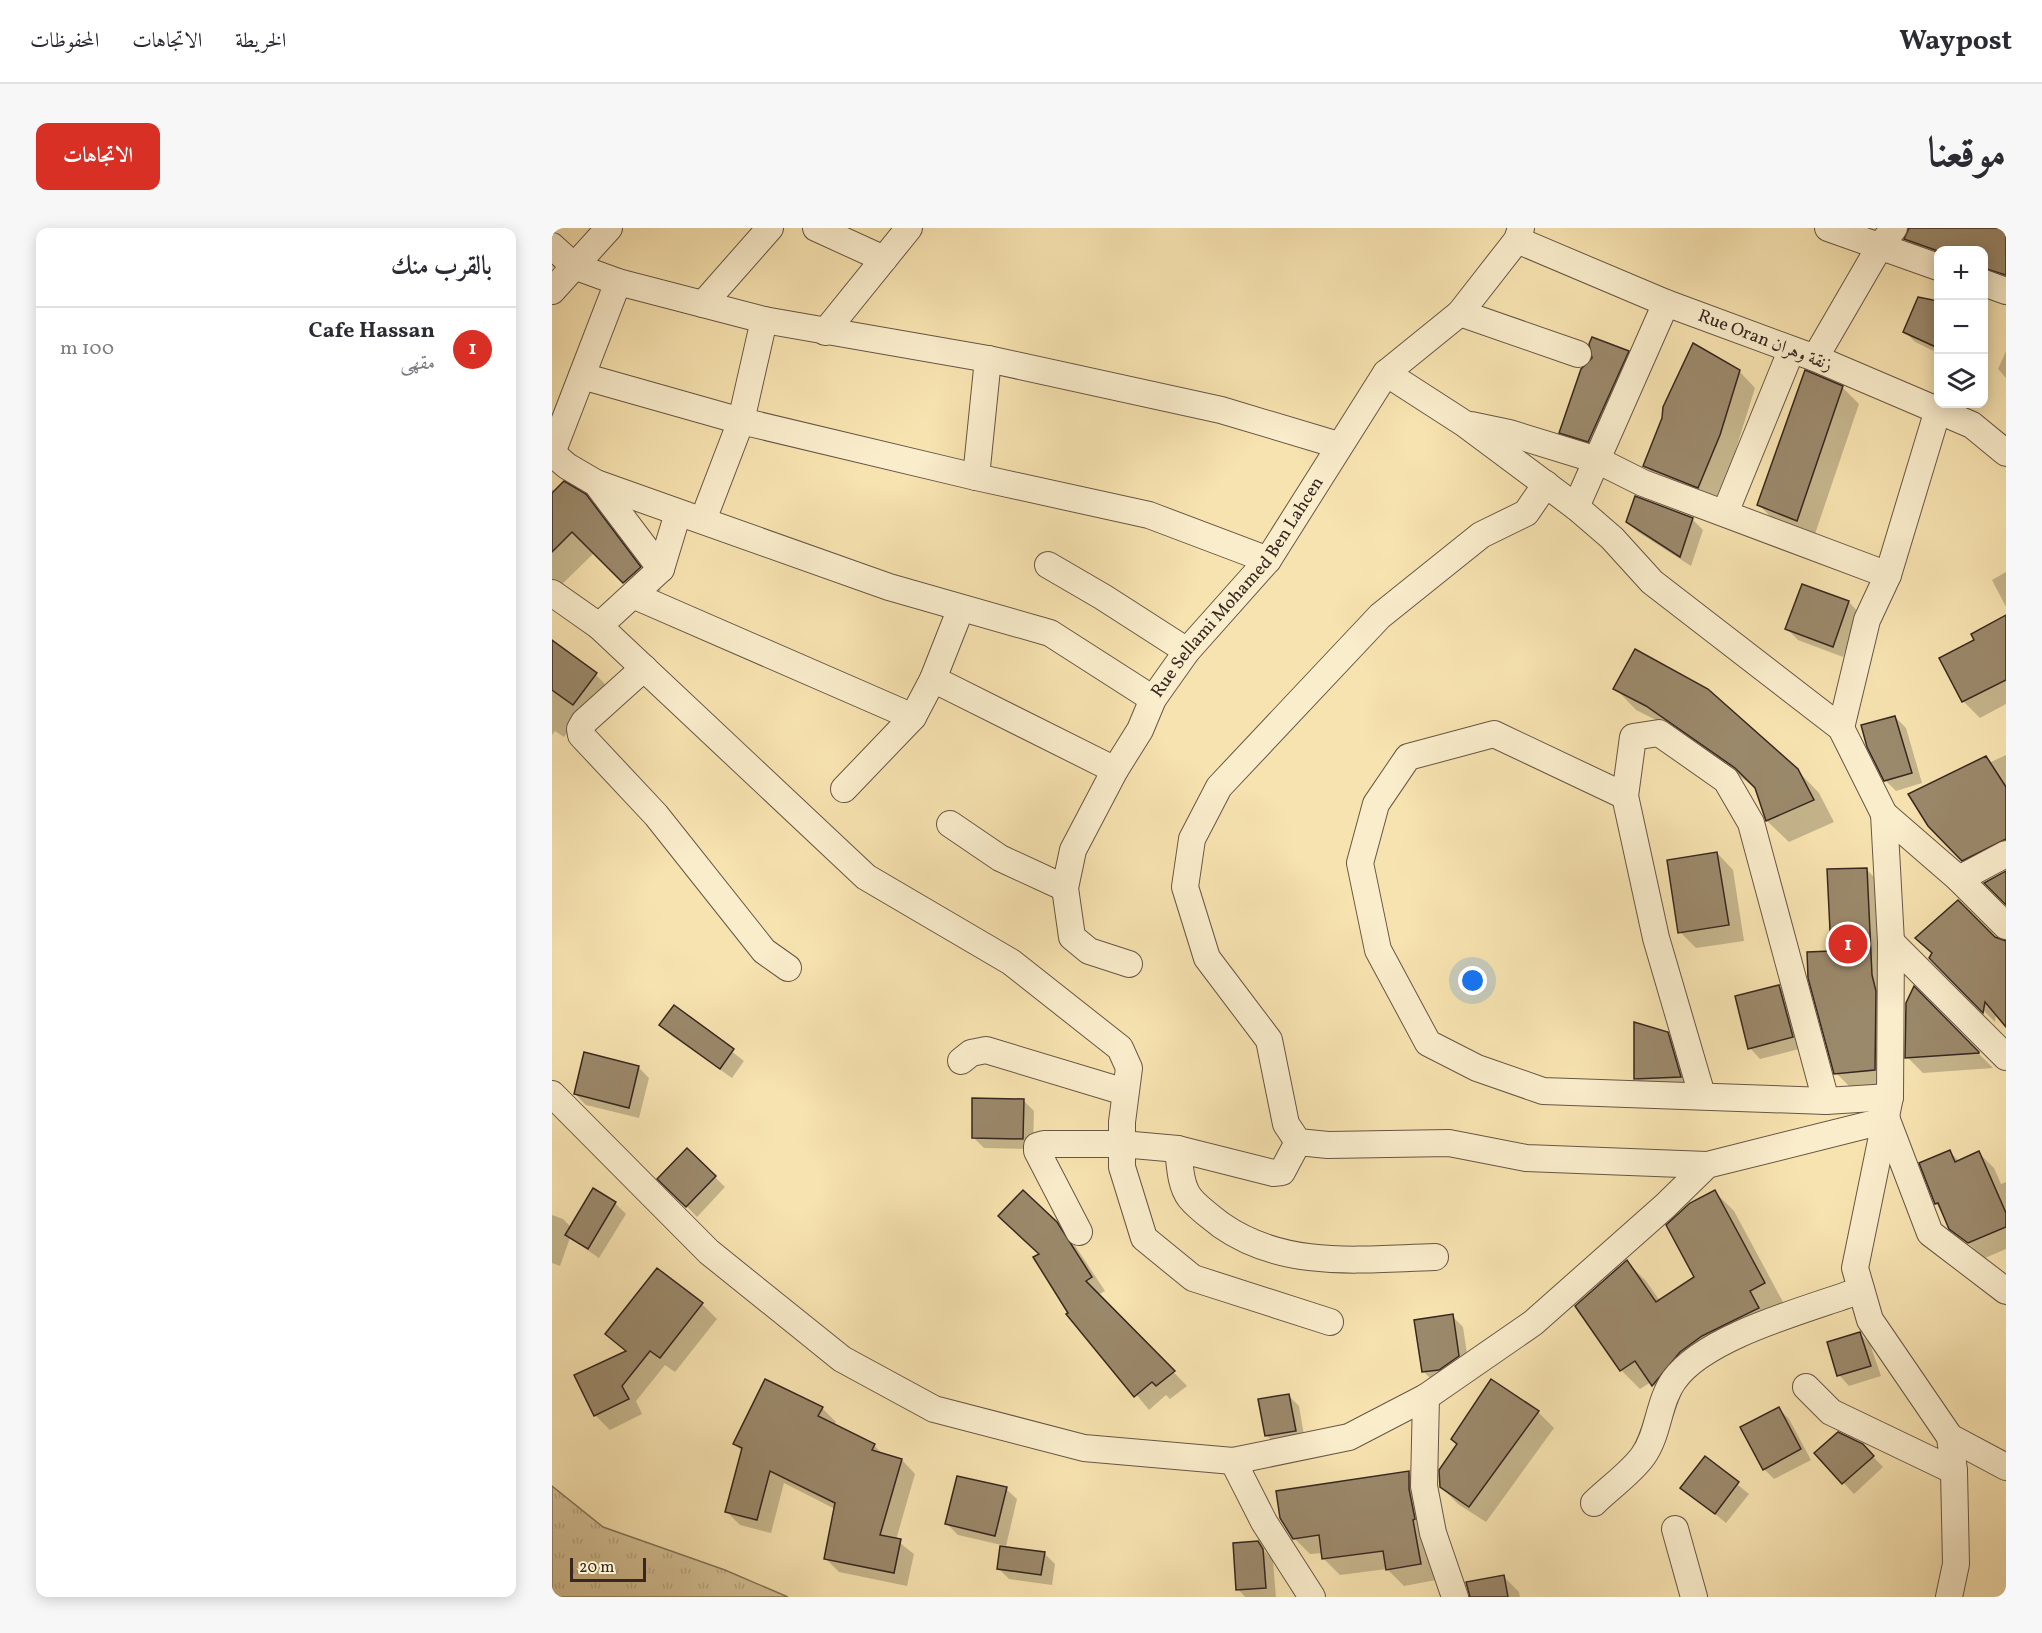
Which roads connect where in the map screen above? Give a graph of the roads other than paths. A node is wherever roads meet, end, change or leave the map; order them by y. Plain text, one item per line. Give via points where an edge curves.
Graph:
1 (609, 228) edge
2 (770, 228) edge
3 (816, 228) edge
4 (909, 228) edge
5 (1828, 228) edge
6 (1519, 234) edge
7 (1887, 237) edge
8 (552, 246) edge
9 (884, 259) junction
10 (1934, 265) edge
11 (574, 266) junction
12 (618, 282) junction
13 (1988, 285) edge
14 (552, 291) edge
15 (2006, 291) edge
16 (1666, 303) junction
17 (703, 304) junction
18 (1461, 313) junction
19 (764, 320) junction
20 (825, 332) junction
21 (1791, 351) junction
22 (1578, 354) dead end
23 (1815, 358) junction
24 (987, 359) junction
25 (1386, 373) junction
26 (582, 376) junction
27 (1937, 413) junction
28 (741, 421) junction
29 (1465, 424) junction
30 (1338, 446) junction
31 (552, 453) edge
32 (2006, 453) edge
33 (1597, 460) junction
34 (976, 477) junction
35 (596, 483) junction
36 (1546, 484) junction
37 (1576, 507) junction
38 (1725, 513) junction
39 (691, 516) junction
40 (1268, 560) junction
41 (1048, 565) dead end
42 (661, 569) junction
43 (1888, 575) junction
44 (552, 593) edge
45 (635, 596) junction
46 (961, 608) junction
47 (599, 626) junction
48 (1187, 651) junction
49 (644, 668) junction
50 (933, 679) junction
51 (1153, 699) junction
52 (913, 717) junction
53 (1841, 728) junction
54 (1115, 770) junction
55 (844, 789) dead end
56 (1625, 796) junction
57 (1884, 814) junction
58 (950, 824) dead end
59 (2006, 854) edge
60 (1959, 879) junction
61 (1065, 888) junction
62 (2006, 926) edge
63 (1891, 942) junction
64 (1129, 964) dead end
65 (788, 968) dead end
66 (2004, 1052) edge
67 (961, 1061) dead end
68 (1125, 1092) junction
69 (552, 1094) edge
70 (1702, 1095) junction
71 (1826, 1101) junction
72 (1888, 1108) junction
73 (1298, 1142) junction
74 (1122, 1144) junction
75 (1178, 1149) junction
76 (1707, 1165) junction
77 (1079, 1232) dead end
78 (1435, 1257) dead end
79 (1861, 1290) junction
80 (2006, 1291) edge
81 (1330, 1322) dead end
82 (1806, 1387) dead end
83 (1426, 1397) junction
84 (1950, 1437) junction
85 (1233, 1461) junction
86 (2006, 1467) edge
87 (1954, 1471) junction
88 (1593, 1503) dead end
89 (1676, 1529) dead end
90 (1312, 1597) edge
91 (1455, 1597) edge
92 (1694, 1597) edge
93 (1949, 1597) edge

1 - 11 street
2 - 17 street
3 - 9 street
4 - 9 street
5 - 7 street
6 - 16 street, Rue Oran زنقة وهران
6 - 18 street, Rue Sellami Mohamed Ben Lahcen
7 - 10 street
7 - 23 street
8 - 11 street
9 - 20 street
11 - 12 street
11 - 14 street
12 - 17 street
12 - 26 street
13 - 15 street
16 - 21 street, Rue Oran زنقة وهران
16 - 33 street
17 - 19 street
18 - 22 street
18 - 25 street, Rue Sellami Mohamed Ben Lahcen
19 - 20 street
19 - 28 street
20 - 24 street
21 - 23 street, Rue Oran زنقة وهران
21 - 38 street
23 - 27 street, Rue Oran زنقة وهران
24 - 30 street via 1221,410
24 - 34 street
25 - 29 street
25 - 30 street, Rue Sellami Mohamed Ben Lahcen
26 - 28 street
26 - 31 street
27 - 32 street, Rue Oran زنقة وهران via 1972,425
27 - 43 street
28 - 34 street
28 - 39 street
29 - 33 street
29 - 36 street
30 - 40 street, Rue Sellami Mohamed Ben Lahcen
31 - 35 street
33 - 37 street
33 - 38 street via 1643,483
34 - 40 street via 1149,515
35 - 39 street
35 - 42 street
36 - 37 street
36 - 73 street via 1526,513 1481,535 1380,616 1219,787 1192,839 1185,887 1207,958 1269,1040 1286,1124
37 - 53 street via 1612,538 1652,582
38 - 43 street
39 - 42 street
39 - 46 street via 890,587
40 - 48 street, Rue Sellami Mohamed Ben Lahcen
41 - 48 street
42 - 45 street
43 - 53 street via 1867,620
44 - 47 street
45 - 47 street
45 - 52 street
46 - 50 street
46 - 51 street via 1050,633
47 - 49 street
48 - 51 street, Rue Sellami Mohamed Ben Lahcen
49 - 65 street via 584,722 581,735 656,815 764,951
49 - 68 street via 866,876 1011,962 1120,1048 1129,1068
50 - 52 street
50 - 54 street
51 - 54 street, Rue Sellami Mohamed Ben Lahcen via 1140,730
52 - 55 street
53 - 57 street
54 - 61 street, Rue Sellami Mohamed Ben Lahcen via 1073,850
56 - 70 street via 1656,938
56 - 70 street via 1494,734 1408,757 1376,804 1360,863 1378,950 1428,1043 1477,1068 1544,1091
56 - 71 street via 1633,737 1650,734 1659,733 1726,780 1751,823
57 - 60 street
57 - 63 street
58 - 61 street via 1000,858
59 - 60 street
60 - 62 street
61 - 64 street, Rue Sellami Mohamed Ben Lahcen via 1072,937 1089,951
63 - 66 street
63 - 72 street
67 - 68 street via 971,1053 986,1050
68 - 74 street
69 - 85 street via 709,1252 842,1359 924,1404 1084,1448
70 - 71 street
71 - 72 street
72 - 76 street
72 - 79 street via 1855,1268
72 - 80 street via 1930,1233
73 - 75 street via 1282,1172 1273,1173
73 - 76 street via 1449,1143 1526,1158
74 - 75 street
74 - 77 street via 1037,1146
74 - 81 street via 1122,1167 1144,1238 1193,1278
75 - 78 street via 1182,1182 1190,1197 1210,1217 1244,1240 1286,1255 1341,1260
76 - 83 street via 1533,1323
79 - 84 street via 1870,1320
79 - 88 street via 1730,1338 1690,1363 1664,1396 1644,1455
82 - 87 street via 1831,1412
83 - 85 street via 1349,1437
83 - 91 street via 1424,1486 1433,1533
84 - 86 street
84 - 87 street
85 - 90 street via 1264,1522
87 - 93 street via 1956,1564
89 - 92 street

